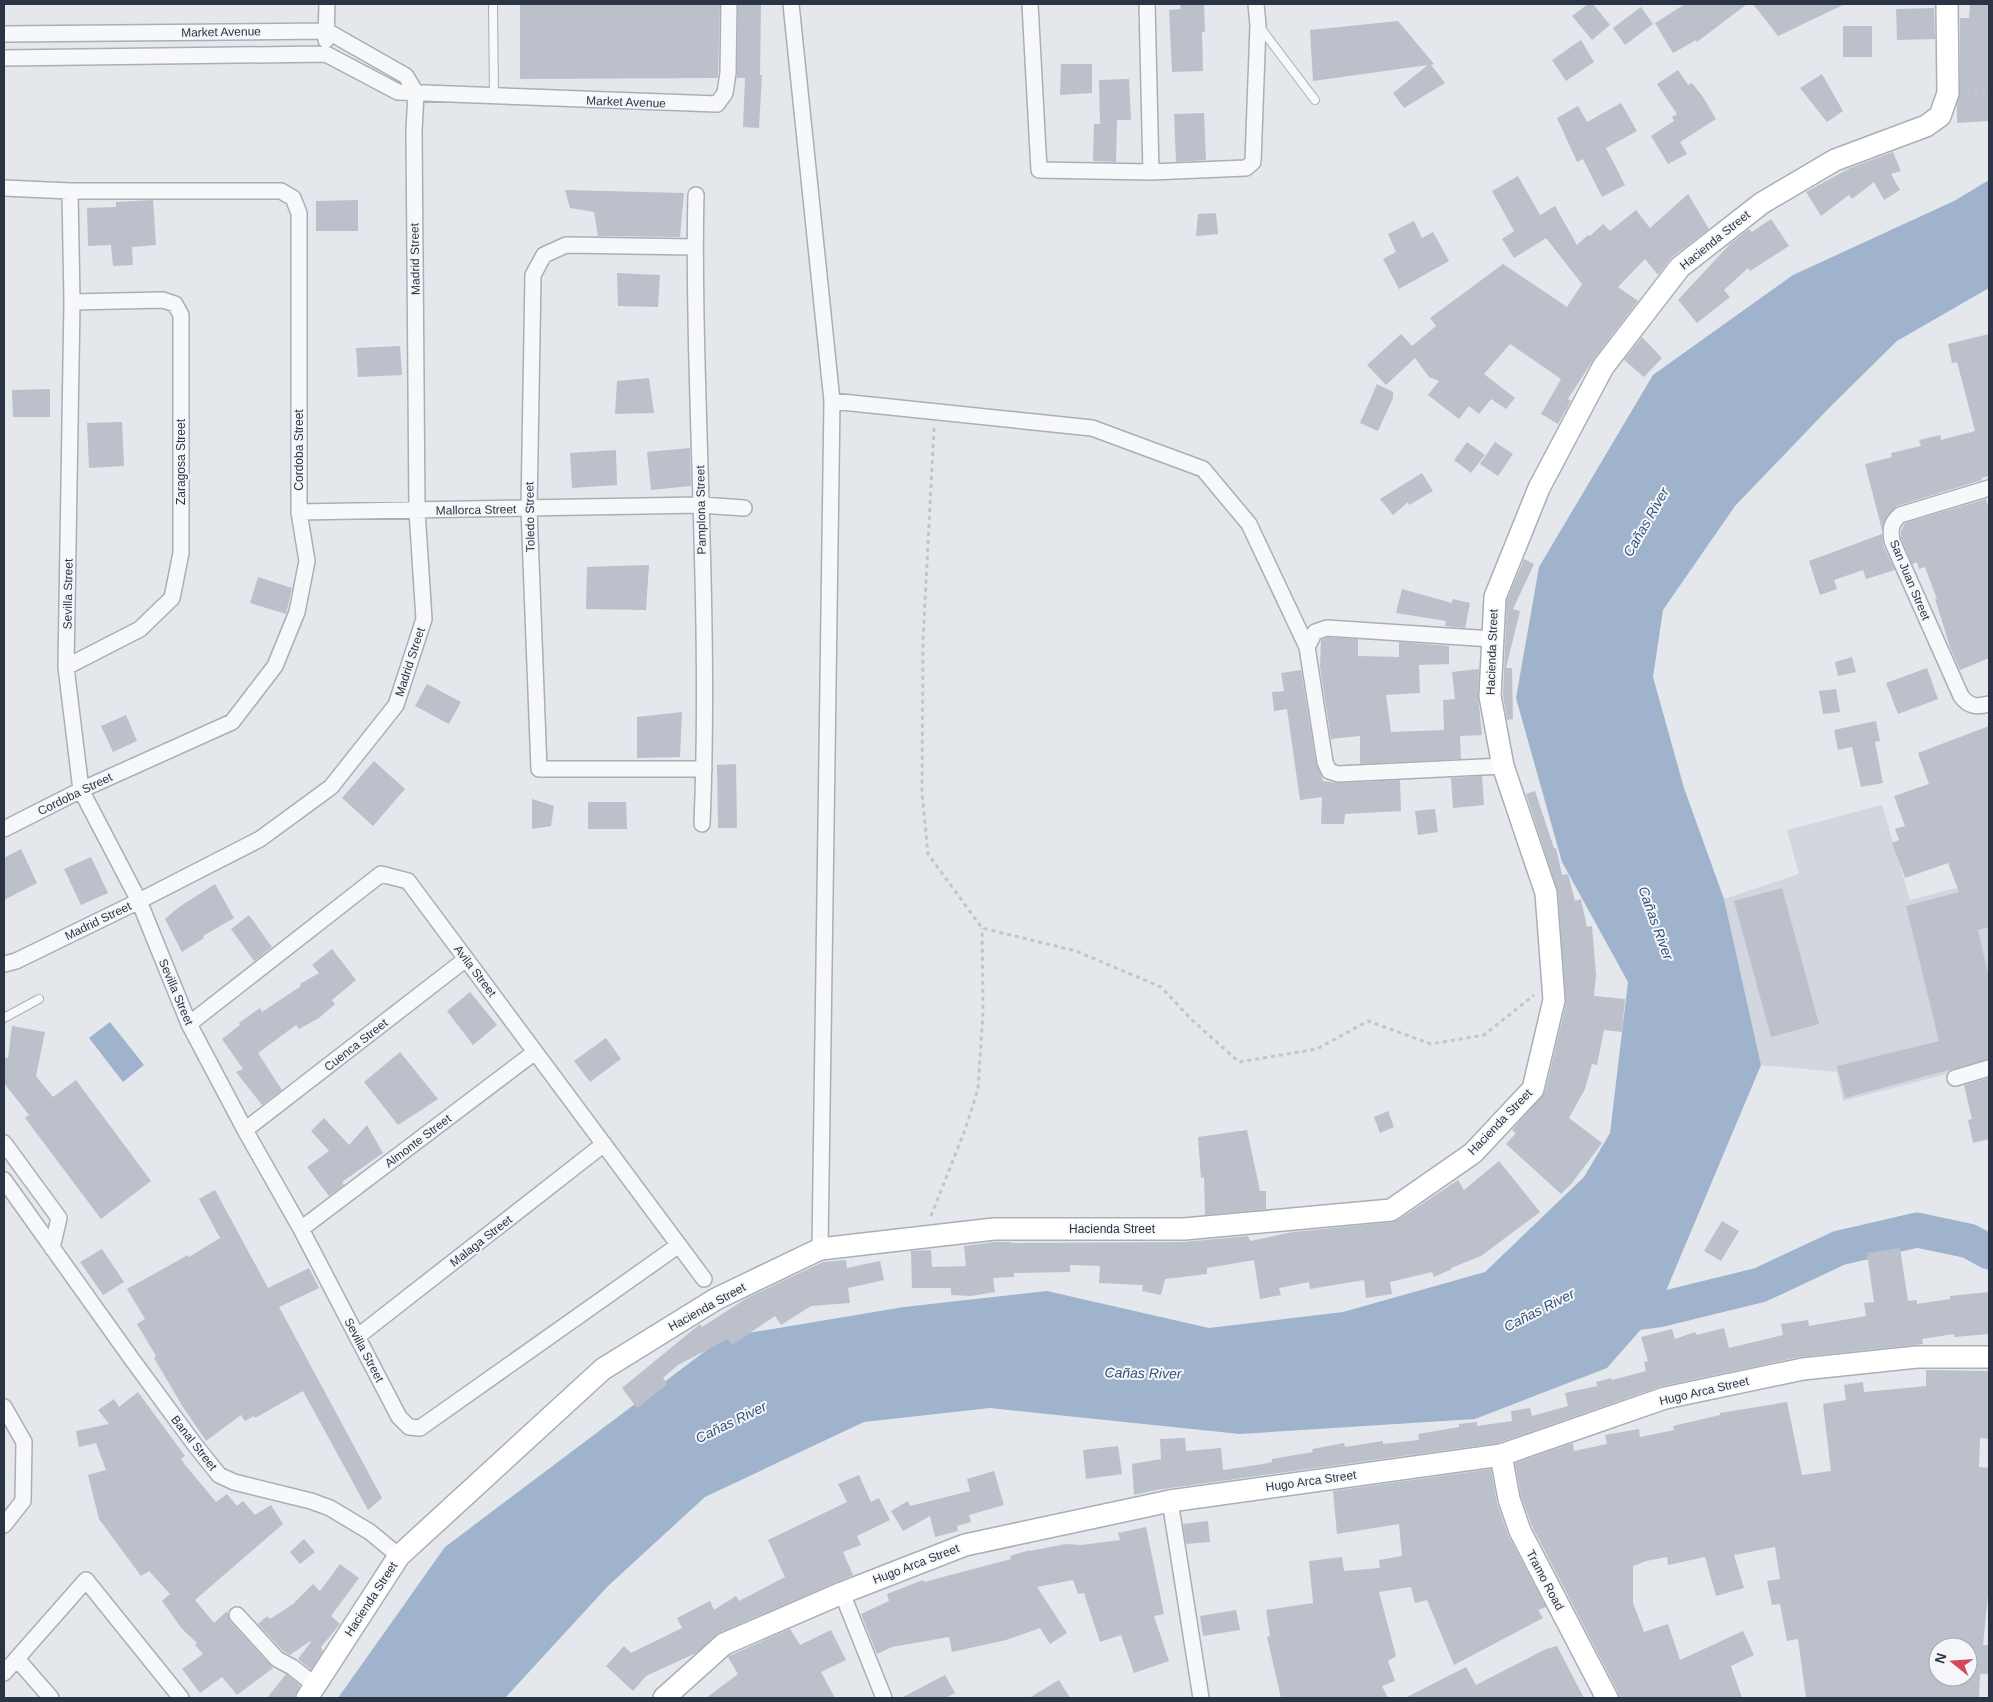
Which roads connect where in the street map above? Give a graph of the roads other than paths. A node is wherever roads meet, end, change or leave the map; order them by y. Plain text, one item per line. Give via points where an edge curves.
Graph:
1 (327, 4) edge
2 (493, 4) edge
3 (729, 4) edge
4 (791, 4) edge
5 (1030, 4) edge
6 (1147, 4) edge
7 (1256, 4) edge
8 (1947, 4) edge
9 (1258, 25) junction
10 (327, 30) junction
11 (4, 34) edge
12 (326, 54) junction
13 (4, 58) edge
14 (416, 93) junction
15 (494, 97) junction
16 (1315, 100) dead end
17 (1152, 172) junction
18 (4, 188) edge
19 (70, 191) junction
20 (696, 195) dead end
21 (694, 247) junction
22 (72, 302) junction
23 (832, 402) junction
24 (1989, 488) edge
25 (701, 505) junction
26 (744, 508) dead end
27 (529, 509) junction
28 (417, 511) junction
29 (299, 512) junction
30 (1492, 639) junction
31 (1307, 647) junction
32 (66, 667) junction
33 (1989, 704) edge
34 (1504, 766) junction
35 (704, 769) junction
36 (81, 790) junction
37 (702, 824) dead end
38 (4, 829) edge
39 (139, 901) junction
40 (466, 959) junction
41 (10, 963) edge
42 (4, 971) edge
43 (39, 1000) dead end
44 (4, 1018) edge
45 (189, 1024) junction
46 (535, 1052) junction
47 (1989, 1068) edge
48 (1955, 1078) dead end
49 (245, 1130) junction
50 (4, 1142) edge
51 (604, 1144) junction
52 (4, 1180) edge
53 (59, 1218) junction
54 (301, 1230) junction
55 (39, 1231) junction
56 (679, 1245) junction
57 (52, 1248) junction
58 (820, 1249) junction
59 (704, 1278) dead end
60 (357, 1337) junction
61 (1989, 1357) edge
62 (4, 1407) edge
63 (1501, 1455) junction
64 (1170, 1501) junction
65 (4, 1525) edge
66 (399, 1556) junction
67 (842, 1593) junction
68 (237, 1615) dead end
69 (16, 1659) junction
70 (4, 1673) edge
71 (311, 1692) edge
72 (51, 1698) edge
73 (181, 1698) edge
74 (664, 1698) edge
75 (884, 1698) edge
76 (1201, 1698) edge
77 (1607, 1698) edge

1 - 10 street
2 - 15 lane
3 - 15 street, Market Avenue via 728,72 725,93 717,104
4 - 23 street
5 - 17 street via 1039,170
6 - 17 street
7 - 9 street
8 - 30 street, Hacienda Street via 1948,93 1940,116 1926,126 1835,160 1762,203 1680,267 1603,367 1539,488 1498,588
9 - 16 lane
9 - 17 street via 1253,162 1246,168
10 - 11 street, Market Avenue
10 - 12 street
10 - 14 street via 406,76
12 - 13 street, Market Avenue
12 - 14 street, Market Avenue via 398,92
14 - 15 street, Market Avenue
14 - 28 street, Madrid Street
18 - 19 street, Cordoba Street
19 - 22 street, Sevilla Street
19 - 29 street, Cordoba Street via 281,191 293,198 299,213
20 - 21 street, Pamplona Street
21 - 25 street, Pamplona Street
21 - 27 street, Toledo Street via 566,245 544,255 533,275
22 - 32 street, Sevilla Street
22 - 32 street, Zaragosa Street via 163,300 175,304 181,315 181,553 172,598 140,629
23 - 31 street via 1092,428 1203,469 1249,524
23 - 58 street
24 - 33 street, San Juan Street via 1900,515 1890,531 1958,691 1967,703 1977,706
25 - 26 street, Mallorca Street
25 - 27 street, Mallorca Street
25 - 35 street, Pamplona Street
27 - 28 street, Mallorca Street
27 - 35 street, Toledo Street via 540,769
28 - 29 street, Mallorca Street
28 - 39 street, Madrid Street via 424,619 396,705 331,787 260,839
29 - 36 street, Cordoba Street via 307,561 297,612 275,666 232,722
30 - 31 street via 1327,628 1315,632
30 - 34 street, Hacienda Street via 1490,696
31 - 34 street via 1329,771 1338,774
32 - 36 street, Sevilla Street
34 - 58 street, Hacienda Street via 1546,893 1554,1000 1533,1089 1473,1153 1391,1210 1184,1229 994,1229
35 - 37 street, Pamplona Street
36 - 38 street, Cordoba Street
36 - 39 street, Sevilla Street
39 - 41 street, Madrid Street
39 - 45 street, Sevilla Street
40 - 45 street, Avila Street via 408,881 381,874
40 - 46 street, Avila Street
40 - 49 street, Cuenca Street
41 - 42 street, Madrid Street
43 - 44 lane
45 - 49 street, Sevilla Street
46 - 51 street, Avila Street
46 - 54 street, Almonte Street
47 - 48 street
49 - 54 street, Sevilla Street
50 - 53 street
51 - 56 street, Avila Street
51 - 60 street, Malaga Street
52 - 55 street, Banal Street
53 - 55 street
53 - 57 street
54 - 60 street, Sevilla Street
55 - 57 street, Banal Street
56 - 59 street, Avila Street
56 - 60 street, Sevilla Street via 420,1428 409,1427 399,1417
57 - 66 street, Banal Street via 219,1474 234,1482 330,1508 370,1532
58 - 66 street, Hacienda Street via 716,1299 603,1368
61 - 63 street, Hugo Arca Street via 1917,1357 1802,1369 1665,1398
62 - 65 street via 24,1442 24,1501
63 - 64 street, Hugo Arca Street
63 - 77 street, Tramo Road via 1509,1499 1520,1531
64 - 67 street, Hugo Arca Street via 965,1545
64 - 76 street
66 - 71 street, Hacienda Street
67 - 74 street, Hugo Arca Street via 724,1644
67 - 75 street
68 - 71 street via 277,1659 292,1667
69 - 70 street
69 - 72 street
69 - 73 street via 86,1580

